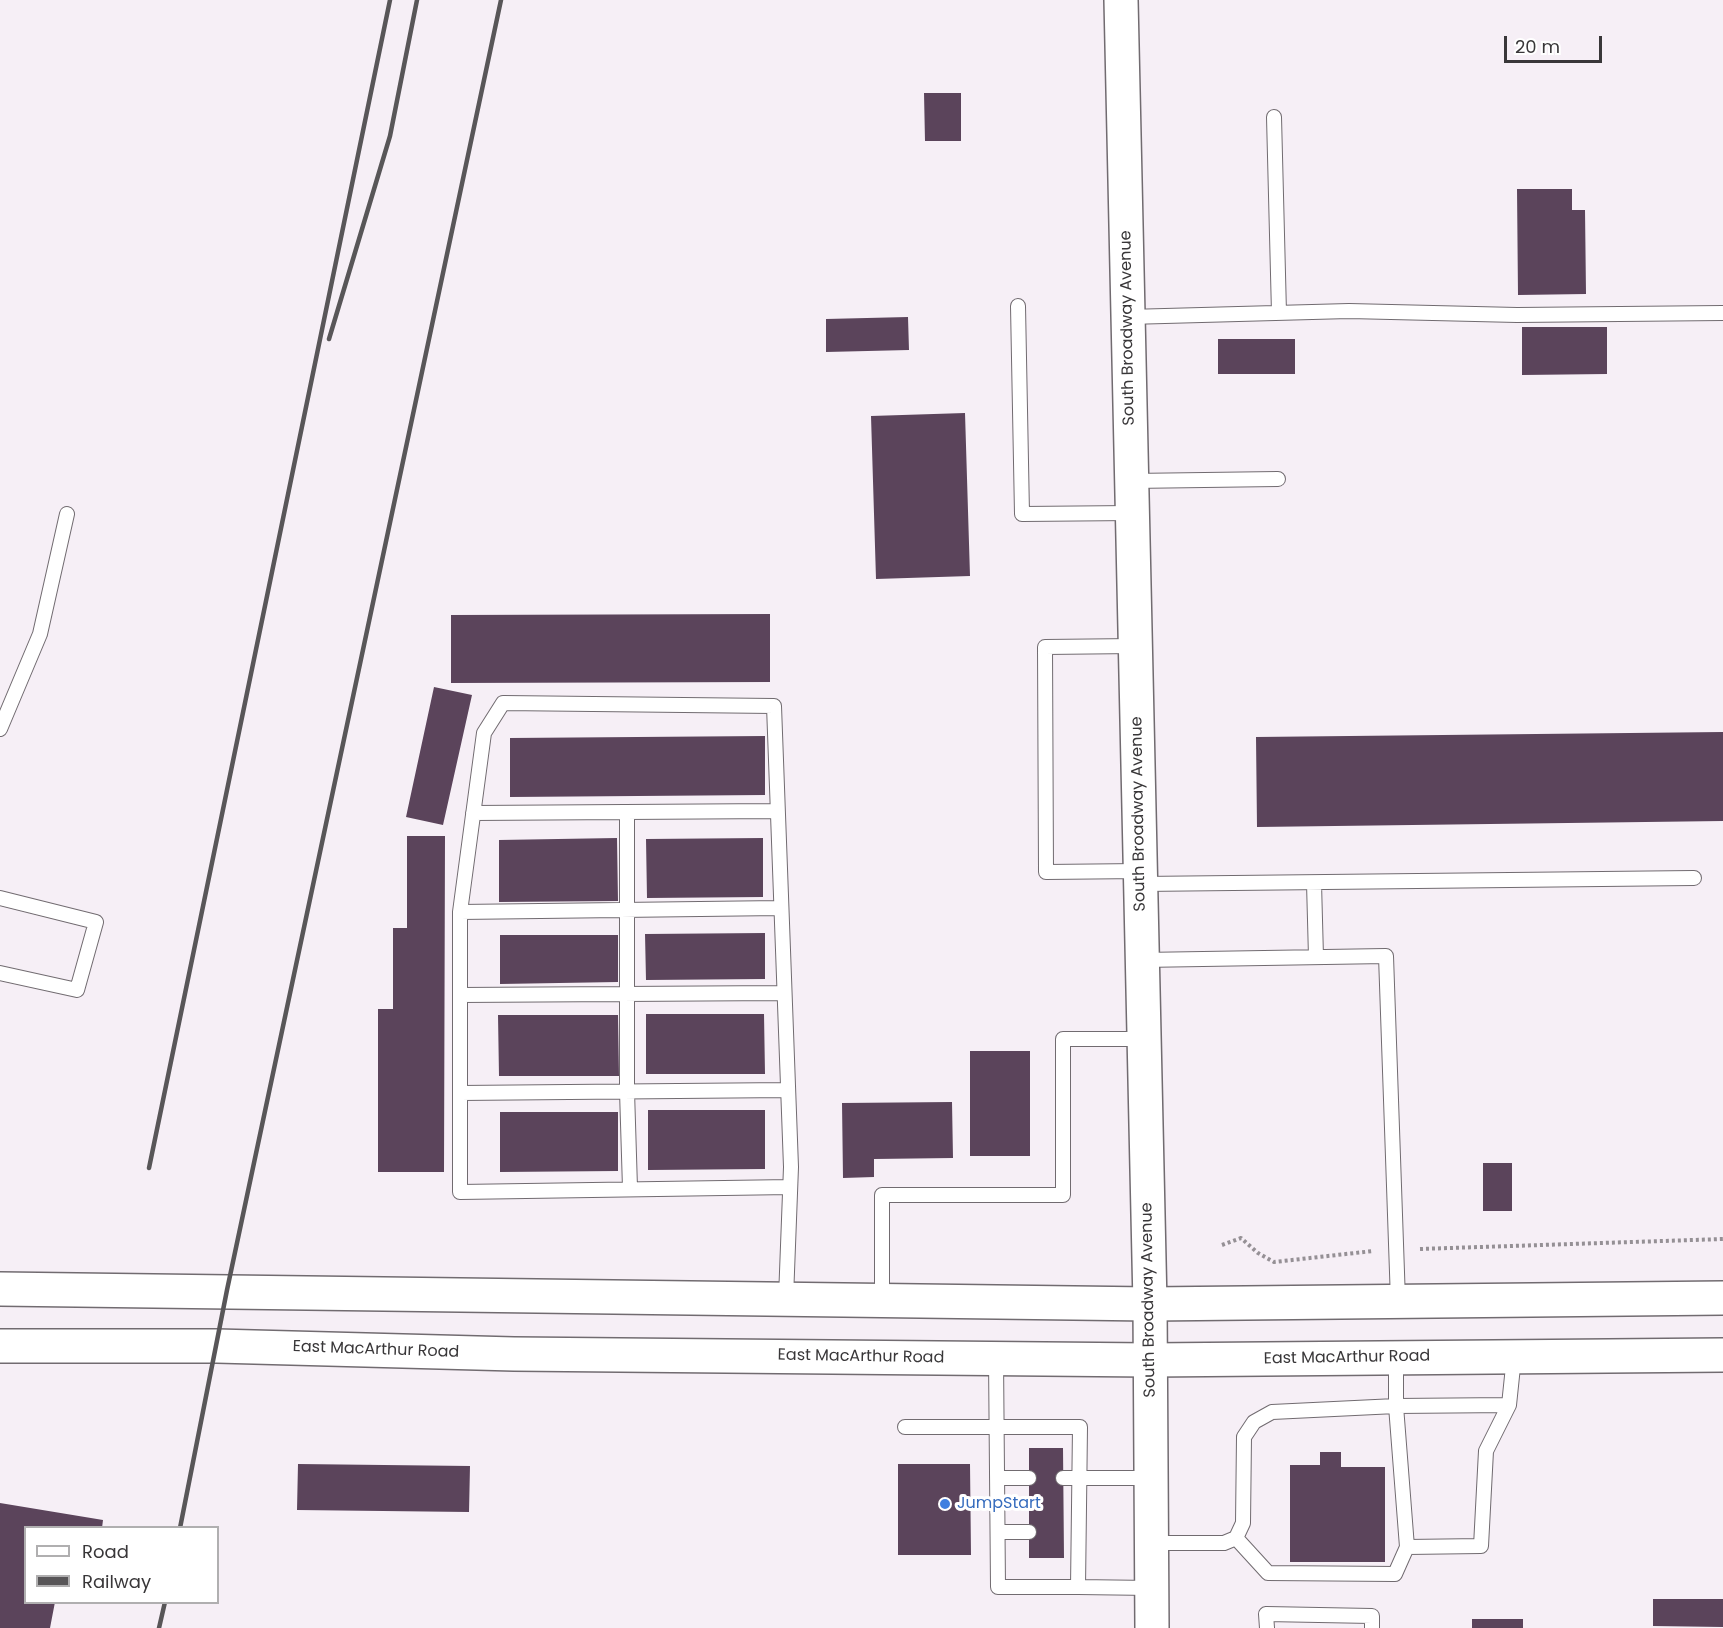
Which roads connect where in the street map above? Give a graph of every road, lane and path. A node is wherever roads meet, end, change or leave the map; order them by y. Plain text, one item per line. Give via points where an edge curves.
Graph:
1 (1121, 0) edge
2 (1274, 117) dead end
3 (1018, 306) dead end
4 (1723, 313) edge
5 (1279, 314) junction
6 (1128, 317) junction
7 (1278, 479) dead end
8 (1132, 497) junction
9 (67, 514) dead end
10 (1135, 646) junction
11 (0, 729) edge
12 (777, 811) junction
13 (627, 812) junction
14 (473, 813) junction
15 (1141, 878) junction
16 (1694, 878) dead end
17 (1314, 883) junction
18 (0, 898) edge
19 (780, 908) junction
20 (627, 910) junction
21 (460, 912) junction
22 (1316, 957) junction
23 (1143, 960) junction
24 (0, 973) edge
25 (783, 993) junction
26 (627, 994) junction
27 (460, 995) junction
28 (1144, 1039) junction
29 (787, 1090) junction
30 (627, 1091) junction
31 (460, 1093) junction
32 (790, 1186) junction
33 (630, 1188) junction
34 (1723, 1239) edge
35 (1221, 1245) dead end
36 (1395, 1250) junction
37 (0, 1288) edge
38 (786, 1298) junction
39 (1723, 1298) edge
40 (882, 1299) junction
41 (1398, 1301) junction
42 (1150, 1304) junction
43 (0, 1346) edge
44 (1723, 1355) edge
45 (1514, 1357) junction
46 (996, 1358) junction
47 (1396, 1358) junction
48 (1150, 1360) junction
49 (1509, 1405) junction
50 (1396, 1406) junction
51 (905, 1426) dead end
52 (997, 1427) junction
53 (997, 1478) junction
54 (1029, 1478) dead end
55 (1064, 1478) dead end
56 (1079, 1478) junction
57 (1151, 1478) junction
58 (998, 1532) junction
59 (1029, 1532) dead end
60 (1064, 1532) dead end
61 (1078, 1532) junction
62 (1236, 1538) junction
63 (1151, 1542) junction
64 (1407, 1547) junction
65 (1078, 1587) junction
66 (1151, 1588) junction
67 (1152, 1628) edge
68 (1267, 1628) edge
69 (1372, 1628) edge

1 - 6 street, South Broadway Avenue
2 - 5 lane
3 - 8 lane via 1022,514
4 - 5 lane
5 - 6 lane
6 - 8 street, South Broadway Avenue
7 - 8 lane
8 - 10 street, South Broadway Avenue
9 - 11 lane via 40,634
10 - 15 street, South Broadway Avenue
10 - 15 lane via 1045,647 1046,872
12 - 13 lane
12 - 14 lane via 774,706 503,703 484,733
12 - 19 lane
13 - 14 lane
13 - 20 lane
14 - 21 lane
15 - 17 lane
15 - 23 street, South Broadway Avenue
16 - 17 lane
17 - 22 lane
18 - 24 lane via 96,922 77,990
19 - 20 lane
19 - 25 lane
20 - 21 lane
20 - 26 lane
21 - 27 lane
22 - 23 lane
22 - 36 lane via 1386,956
23 - 28 street, South Broadway Avenue
25 - 26 lane
25 - 29 lane
26 - 27 lane
26 - 30 lane
27 - 31 lane
28 - 40 lane via 1063,1039 1063,1195 882,1195
28 - 42 street, South Broadway Avenue
29 - 30 lane
29 - 32 lane
30 - 31 lane
30 - 33 lane
31 - 33 lane via 460,1192
32 - 33 lane
32 - 38 lane
34 - 36 path
35 - 36 path via 1241,1238 1274,1262
36 - 41 lane
37 - 38 street
38 - 40 street
39 - 41 street
40 - 42 street
41 - 42 street
42 - 48 street, South Broadway Avenue
43 - 46 street, East MacArthur Road
44 - 45 street, East MacArthur Road
45 - 47 street, East MacArthur Road
45 - 49 lane
46 - 48 street, East MacArthur Road
46 - 52 lane
47 - 48 street, East MacArthur Road
47 - 50 lane
48 - 57 street, South Broadway Avenue
49 - 50 lane
49 - 64 lane via 1486,1451 1481,1546
50 - 62 lane via 1272,1412 1254,1422 1244,1437 1243,1523
50 - 64 lane
51 - 52 lane
52 - 53 lane
52 - 56 lane via 1080,1426
53 - 54 lane
53 - 58 lane
55 - 56 lane
56 - 57 lane
56 - 61 lane
57 - 63 street, South Broadway Avenue
58 - 59 lane
58 - 65 lane via 998,1587
60 - 61 lane
61 - 65 lane
62 - 63 lane via 1224,1543
62 - 64 lane via 1269,1573 1395,1574
63 - 66 street, South Broadway Avenue
65 - 66 lane
66 - 67 street, South Broadway Avenue
68 - 69 lane via 1266,1614 1372,1616

